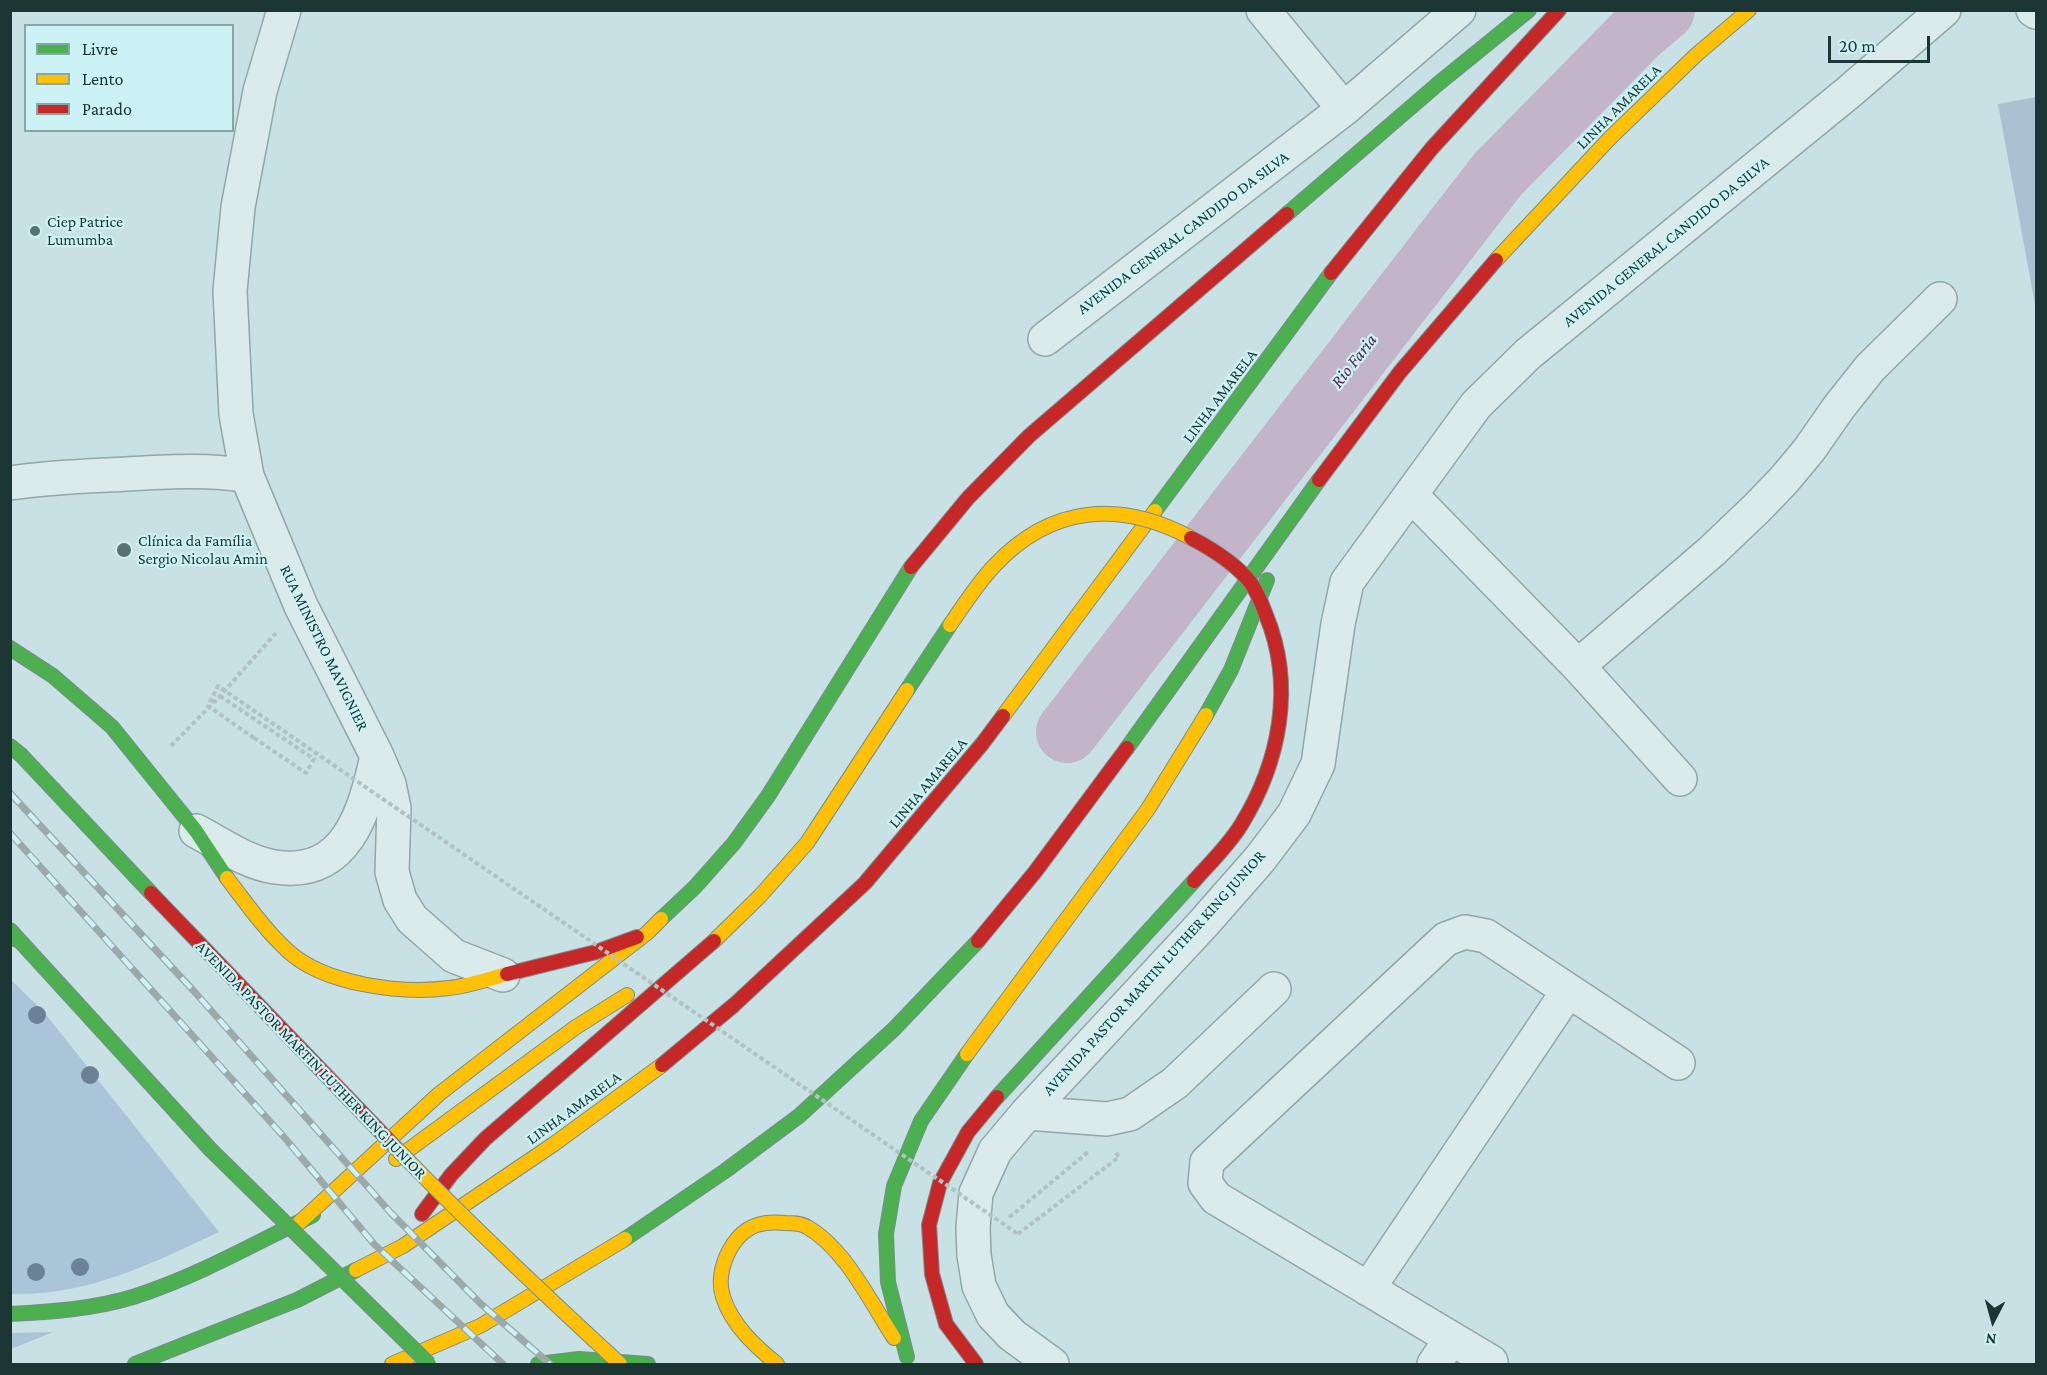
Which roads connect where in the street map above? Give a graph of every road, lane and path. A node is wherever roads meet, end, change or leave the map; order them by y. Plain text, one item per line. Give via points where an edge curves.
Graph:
1 (284, 10) edge
2 (1263, 10) edge
3 (1459, 10) edge
4 (1529, 10) edge
5 (1559, 10) edge
6 (1749, 10) edge
7 (1944, 10) edge
8 (1344, 109) junction
9 (1940, 299) dead end
10 (1045, 339) dead end
11 (247, 476) junction
12 (10, 483) edge
13 (1411, 495) junction
14 (1295, 513) junction
15 (301, 606) junction
16 (10, 648) edge
17 (1578, 666) junction
18 (220, 696) junction
19 (14, 743) edge
20 (377, 756) junction
21 (148, 771) junction
22 (1680, 779) dead end
23 (196, 831) junction
24 (10, 930) edge
25 (647, 933) junction
26 (15, 939) edge
27 (686, 964) junction
28 (503, 975) junction
29 (1274, 989) dead end
30 (1568, 991) junction
31 (1678, 1064) dead end
32 (1027, 1113) junction
33 (1095, 1146) dead end
34 (1112, 1148) dead end
35 (382, 1169) dead end
36 (356, 1189) dead end
37 (1011, 1216) dead end
38 (298, 1223) junction
39 (403, 1246) junction
40 (1368, 1289) junction
41 (10, 1314) edge
42 (480, 1326) junction
43 (1443, 1352) edge
44 (910, 1361) edge
45 (1491, 1362) dead end
46 (135, 1365) edge
47 (392, 1365) edge
48 (429, 1365) edge
49 (538, 1365) edge
50 (620, 1365) edge
51 (648, 1365) edge
52 (777, 1365) edge
53 (976, 1365) edge
54 (1052, 1365) edge

1 - 11 street, RUA MINISTRO MAVIGNIER via 260,91 238,207 230,291 236,414
2 - 8 street
3 - 8 street, AVENIDA GENERAL CANDIDO DA SILVA
4 - 25 main road via 1438,83 1038,429 968,498 914,563 768,796 734,843
5 - 39 main road, LINHA AMARELA via 1432,148 1336,266 982,744 865,883 734,1005 660,1067
6 - 14 main road, LINHA AMARELA via 1610,138 1503,252 1400,372
7 - 13 street, AVENIDA GENERAL CANDIDO DA SILVA via 1528,354 1476,405
8 - 10 street, AVENIDA GENERAL CANDIDO DA SILVA
9 - 17 street via 1870,368 1796,465 1757,508
11 - 12 street via 223,472 146,473
11 - 15 street, RUA MINISTRO MAVIGNIER
13 - 17 street
13 - 32 street, AVENIDA PASTOR MARTIN LUTHER KING JUNIOR via 1347,582 1318,764 1294,814 1202,925
14 - 42 main road, LINHA AMARELA via 1035,872 965,956 894,1029 799,1116 725,1172 621,1242
14 - 44 main road via 1231,670 1188,746 1148,809 980,1034 921,1121 894,1186 886,1234 888,1282
15 - 18 path
15 - 20 street, RUA MINISTRO MAVIGNIER
16 - 21 main road via 53,676 112,727
17 - 22 street
18 - 21 path
18 - 34 path, bridge via 314,759 306,773 254,738 208,706 218,686 1018,1234 1119,1157
19 - 50 main road, AVENIDA PASTOR MARTIN LUTHER KING JUNIOR, bridge via 151,893 439,1193
20 - 23 street via 356,827 322,861 299,868 274,867 248,859
20 - 28 street, RUA MINISTRO MAVIGNIER via 394,808 392,872 411,920 454,956
21 - 23 main road
23 - 28 main road via 262,923 290,953 321,972 348,981 415,991 451,988
24 - 26 main road
25 - 28 main road via 596,952
25 - 38 main road via 439,1094
26 - 48 main road, bridge via 210,1149
27 - 35 main road via 585,1021
27 - 39 main road via 462,1161
27 - 53 main road, bridge via 752,904 807,843 972,591 1027,538 1094,513 1135,516 1175,530 1217,552 1250,583 1267,616 1279,655 1282,704 1276,743 1261,788 1234,836 968,1132 940,1183 929,1226 932,1274 946,1324
29 - 32 street via 1175,1083 1130,1114 1107,1119
30 - 31 street
30 - 40 street
30 - 40 street via 1486,936 1465,932 1446,939 1208,1162 1205,1183 1216,1198
32 - 54 street, AVENIDA PASTOR MARTIN LUTHER KING JUNIOR via 994,1151 976,1193 974,1255 979,1286 993,1315
33 - 37 path
36 - 38 main road
38 - 41 main road via 200,1271 132,1297 61,1312
39 - 46 main road, LINHA AMARELA via 297,1300
40 - 43 street
42 - 47 main road, LINHA AMARELA
42 - 48 main road
43 - 45 street
44 - 52 main road via 827,1242 804,1226 778,1222 756,1225 739,1236 722,1272 722,1295 733,1319
49 - 51 main road via 553,1360

